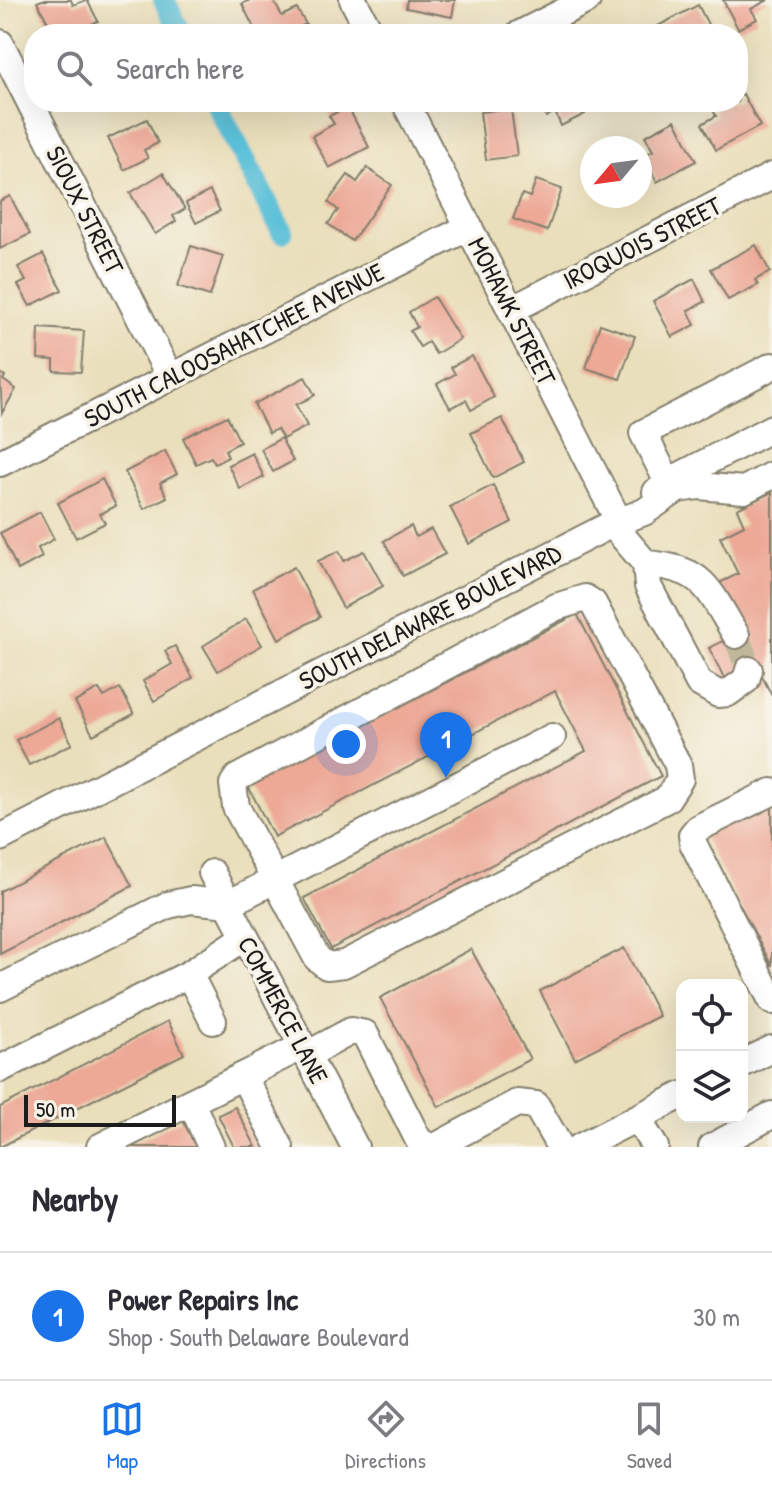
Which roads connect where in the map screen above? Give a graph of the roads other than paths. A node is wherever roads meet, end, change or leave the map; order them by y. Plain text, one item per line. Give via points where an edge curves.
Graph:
1 (353, 0) edge
2 (587, 0) edge
3 (366, 24) edge
4 (540, 24) edge
5 (0, 43) edge
6 (24, 90) edge
7 (35, 112) edge
8 (410, 112) edge
9 (772, 176) edge
10 (469, 227) junction
11 (511, 310) junction
12 (772, 366) edge
13 (170, 377) junction
14 (772, 428) edge
15 (0, 463) edge
16 (772, 475) edge
17 (671, 487) junction
18 (615, 522) junction
19 (646, 564) junction
20 (736, 635) tunnel mouth
21 (749, 670) dead end
22 (552, 737) dead end
23 (772, 792) edge
24 (0, 838) edge
25 (212, 873) dead end
26 (274, 881) junction
27 (228, 904) junction
28 (245, 937) junction
29 (189, 974) junction
30 (0, 988) edge
31 (772, 1001) edge
32 (213, 1021) dead end
33 (772, 1049) edge
34 (305, 1050) junction
35 (748, 1061) edge
36 (0, 1069) edge
37 (243, 1076) junction
38 (676, 1098) edge
39 (191, 1102) junction
40 (772, 1115) edge
41 (637, 1118) junction
42 (590, 1145) edge
43 (100, 1147) edge
44 (211, 1147) edge
45 (280, 1147) edge
46 (355, 1147) edge
47 (433, 1147) edge
48 (560, 1147) edge
49 (655, 1147) edge
50 (712, 1147) edge

1 - 3 street
2 - 4 street
5 - 6 street, SIOUX STREET
7 - 13 street, SIOUX STREET
8 - 10 street, MOHAWK STREET
9 - 11 street, IROQUOIS STREET
10 - 11 street, MOHAWK STREET
10 - 13 street, SOUTH CALOOSAHATCHEE AVENUE
11 - 18 street, MOHAWK STREET
12 - 17 street via 643,433
13 - 15 street, SOUTH CALOOSAHATCHEE AVENUE
14 - 17 street
16 - 17 street via 744,490
17 - 18 street, SOUTH DELAWARE BOULEVARD via 638,501
18 - 19 street, MOHAWK STREET
18 - 24 street, SOUTH DELAWARE BOULEVARD
19 - 20 street via 677,566 694,575
19 - 21 street via 648,586 706,690 728,693 746,680
22 - 26 street
23 - 31 street via 692,835
25 - 27 street, COMMERCE LANE
26 - 26 street via 317,958 327,966 344,964 667,799 680,779 678,765 593,603 574,599 556,607 237,778 236,807
26 - 27 street
27 - 28 street, COMMERCE LANE
27 - 30 street via 191,900 168,905
28 - 29 street
28 - 34 street, COMMERCE LANE
29 - 32 street
29 - 36 street
33 - 35 street
34 - 37 street
34 - 46 street, COMMERCE LANE
34 - 47 street via 351,1031 365,1034 419,1141
37 - 39 street
37 - 45 street
38 - 41 street
39 - 43 street
39 - 44 street
40 - 50 street
41 - 42 street
41 - 49 street
47 - 48 street via 517,1103 527,1103 536,1105

